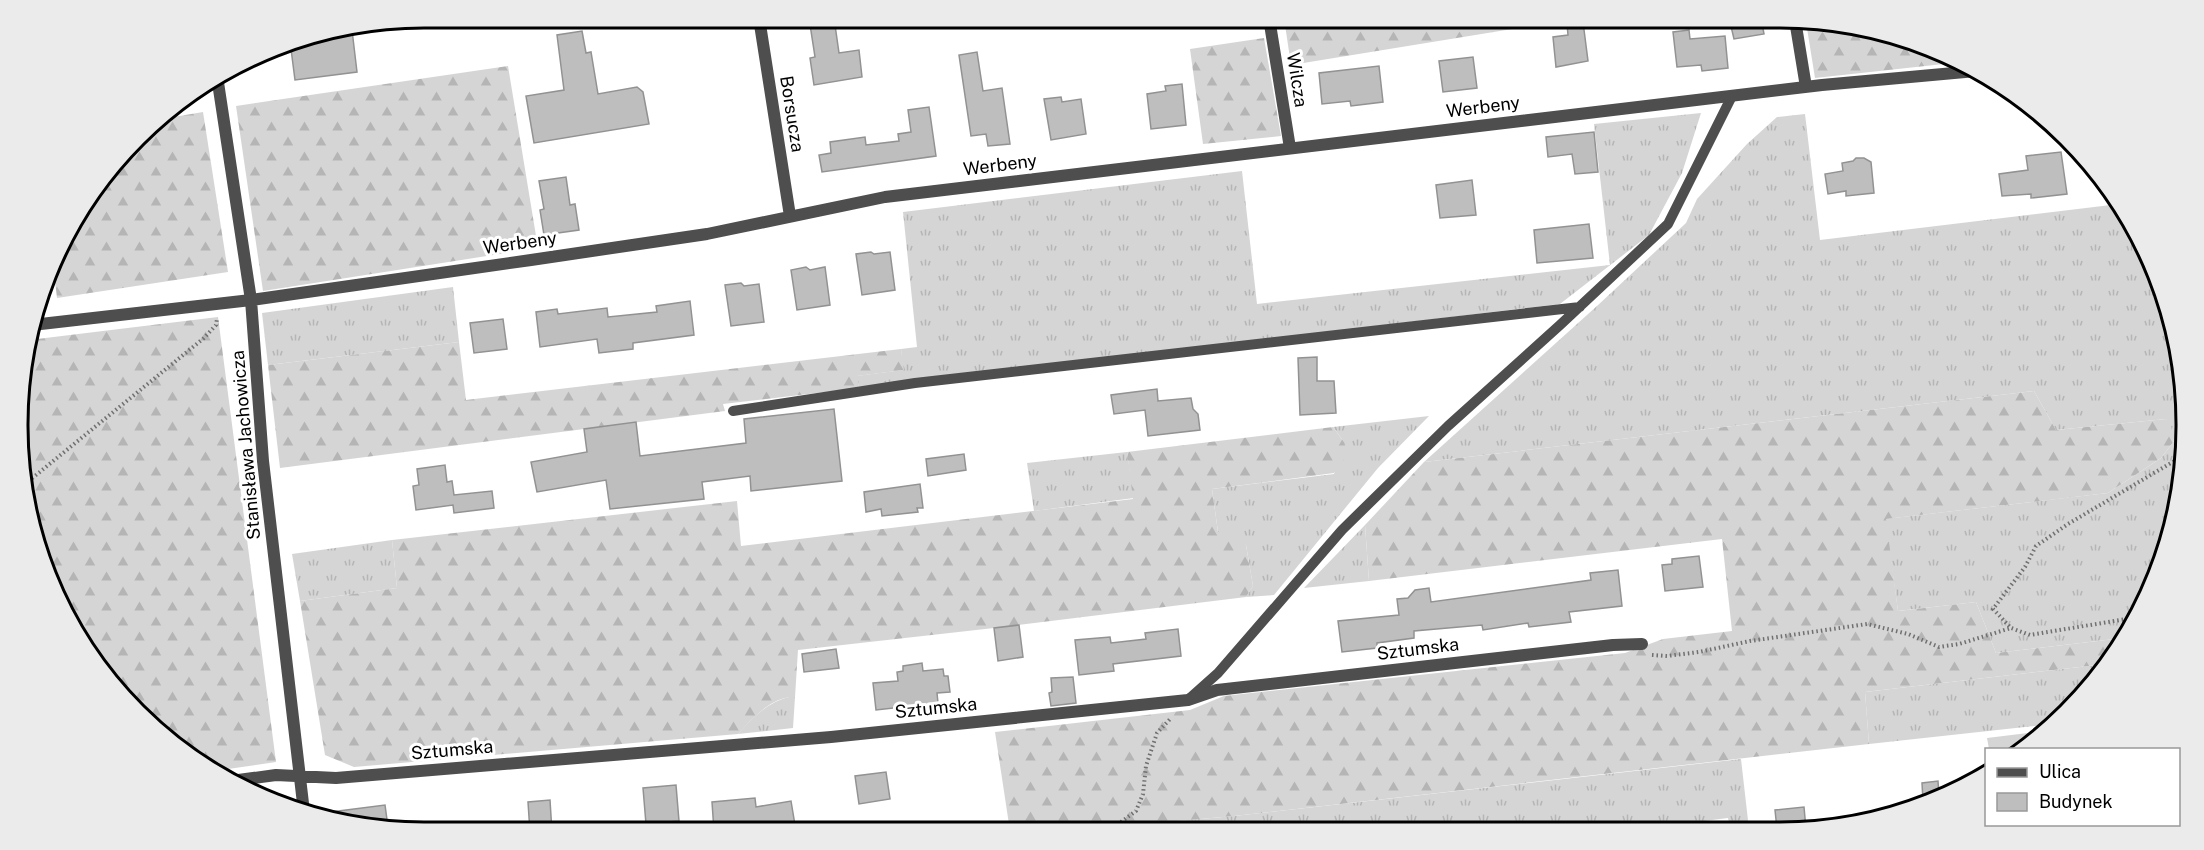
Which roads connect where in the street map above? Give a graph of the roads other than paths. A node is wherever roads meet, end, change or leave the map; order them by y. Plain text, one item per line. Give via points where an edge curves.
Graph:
1 (761, 28) edge
2 (1271, 28) edge
3 (1796, 29) edge
4 (1960, 72) edge
5 (219, 87) edge
6 (1806, 87) junction
7 (1732, 96) junction
8 (1290, 148) junction
9 (790, 216) junction
10 (251, 300) junction
11 (1580, 307) junction
12 (42, 324) edge
13 (734, 411) dead end
14 (1643, 650) road end
15 (1188, 700) junction
16 (299, 775) junction
17 (247, 779) edge
18 (303, 802) edge

1 - 9 street, Borsucza
2 - 8 street, Wilcza
3 - 6 street
4 - 6 street, Werbeny
5 - 10 street, Stanisława Jachowicza
6 - 7 street, Werbeny
7 - 8 street, Werbeny
7 - 11 lane via 1668,224
8 - 9 street, Werbeny via 885,197
9 - 10 street, Werbeny via 707,234
10 - 12 street, Werbeny
10 - 16 street, Stanisława Jachowicza via 263,461
11 - 13 lane via 915,383
11 - 15 lane via 1448,426 1342,530 1218,673
14 - 15 street, Sztumska via 1612,645 1217,690
15 - 16 street, Sztumska via 819,738 336,778
16 - 17 street, Sztumska
16 - 18 street, Stanisława Jachowicza

